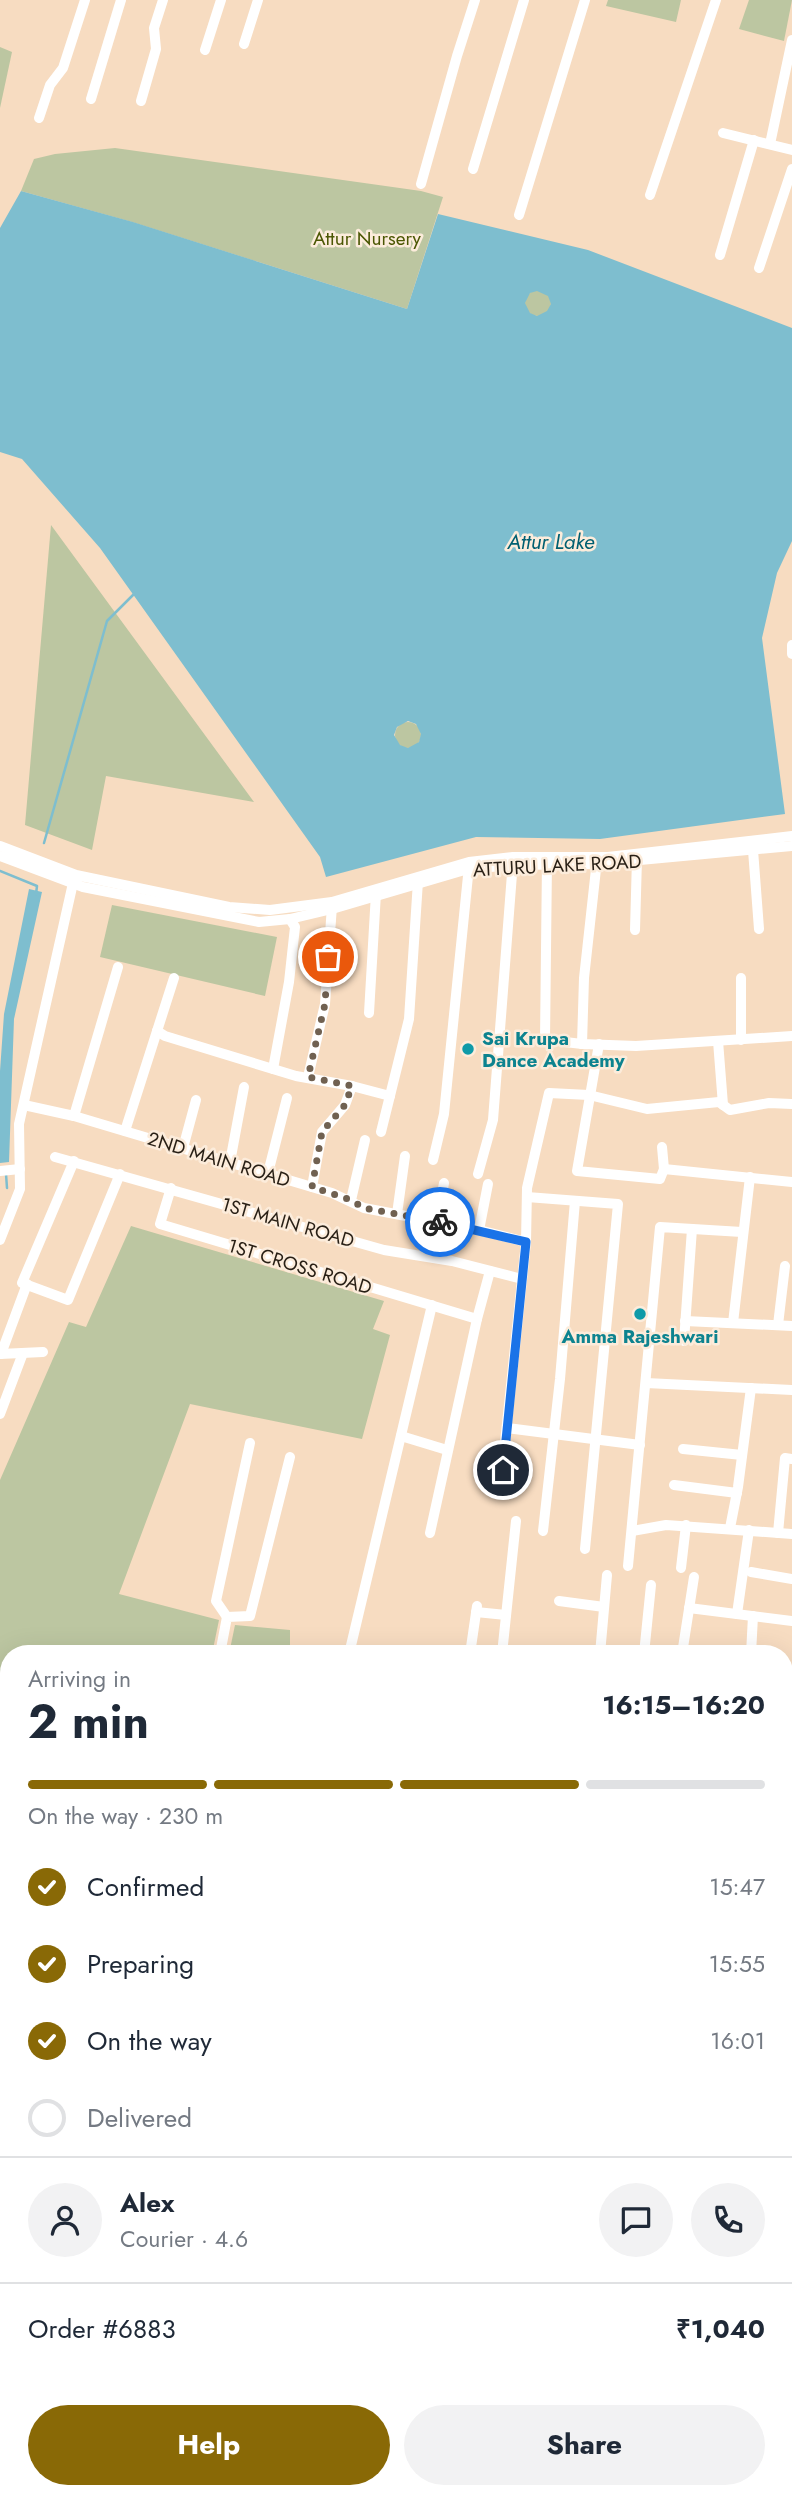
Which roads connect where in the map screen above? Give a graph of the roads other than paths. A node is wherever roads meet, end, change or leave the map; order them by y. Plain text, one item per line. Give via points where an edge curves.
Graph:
1 (85, 0) edge
2 (121, 0) edge
3 (163, 0) edge
4 (221, 0) edge
5 (258, 0) edge
6 (475, 0) edge
7 (524, 0) edge
8 (585, 0) edge
9 (716, 0) edge
10 (792, 40) edge
11 (244, 44) dead end
12 (205, 50) dead end
13 (91, 99) dead end
14 (141, 101) dead end
15 (39, 118) dead end
16 (723, 133) dead end
17 (754, 140) junction
18 (771, 144) junction
19 (792, 150) edge
20 (473, 169) dead end
21 (792, 169) edge
22 (421, 184) dead end
23 (650, 195) dead end
24 (519, 215) dead end
25 (720, 256) dead end
26 (759, 268) dead end
27 (792, 645) edge
28 (792, 654) edge
29 (792, 836) edge
30 (0, 846) edge
31 (792, 846) edge
32 (753, 850) junction
33 (0, 856) edge
34 (637, 857) junction
35 (513, 861) junction
36 (547, 861) junction
37 (597, 861) junction
38 (469, 866) junction
39 (418, 881) junction
40 (73, 883) junction
41 (376, 893) junction
42 (332, 905) junction
43 (290, 919) junction
44 (759, 929) dead end
45 (635, 930) dead end
46 (118, 967) dead end
47 (174, 978) dead end
48 (741, 978) dead end
49 (369, 1013) dead end
50 (157, 1031) junction
51 (792, 1036) edge
52 (545, 1040) dead end
53 (741, 1040) junction
54 (718, 1041) junction
55 (565, 1042) dead end
56 (582, 1044) junction
57 (599, 1044) junction
58 (274, 1069) junction
59 (308, 1077) junction
60 (352, 1086) junction
61 (244, 1087) dead end
62 (589, 1095) junction
63 (390, 1096) junction
64 (286, 1098) dead end
65 (196, 1100) dead end
66 (792, 1104) edge
67 (24, 1105) junction
68 (723, 1105) junction
69 (74, 1116) junction
70 (125, 1131) junction
71 (381, 1132) dead end
72 (365, 1140) dead end
73 (662, 1147) dead end
74 (183, 1148) junction
75 (405, 1156) dead end
76 (55, 1157) dead end
77 (433, 1160) dead end
78 (74, 1161) junction
79 (230, 1162) junction
80 (664, 1169) junction
81 (20, 1170) junction
82 (0, 1171) edge
83 (268, 1173) junction
84 (120, 1174) junction
85 (478, 1174) dead end
86 (750, 1177) junction
87 (792, 1182) edge
88 (444, 1183) dead end
89 (488, 1184) dead end
90 (312, 1187) junction
91 (171, 1188) junction
92 (527, 1197) junction
93 (351, 1200) junction
94 (575, 1201) junction
95 (397, 1214) junction
96 (437, 1222) junction
97 (692, 1229) junction
98 (479, 1230) junction
99 (742, 1232) junction
100 (0, 1240) edge
101 (526, 1242) junction
102 (785, 1266) dead end
103 (489, 1271) junction
104 (522, 1279) junction
105 (26, 1284) junction
106 (432, 1306) junction
107 (477, 1318) junction
108 (685, 1321) junction
109 (733, 1323) junction
110 (778, 1325) junction
111 (792, 1326) edge
112 (684, 1341) dead end
113 (43, 1352) dead end
114 (23, 1353) junction
115 (0, 1354) edge
116 (646, 1383) junction
117 (751, 1388) junction
118 (792, 1390) edge
119 (0, 1414) edge
120 (507, 1428) junction
121 (554, 1434) junction
122 (401, 1436) junction
123 (595, 1438) junction
124 (250, 1443) dead end
125 (640, 1445) junction
126 (683, 1449) dead end
127 (447, 1450) junction
128 (743, 1455) junction
129 (290, 1457) dead end
130 (792, 1459) edge
131 (674, 1485) dead end
132 (500, 1490) dead end
133 (737, 1493) junction
134 (516, 1521) dead end
135 (686, 1525) junction
136 (730, 1528) junction
137 (749, 1530) junction
138 (543, 1531) dead end
139 (632, 1531) junction
140 (430, 1533) dead end
141 (778, 1533) junction
142 (792, 1534) edge
143 (585, 1549) dead end
144 (628, 1566) dead end
145 (681, 1568) dead end
146 (751, 1572) dead end
147 (607, 1575) dead end
148 (694, 1577) dead end
149 (792, 1579) edge
150 (651, 1585) dead end
151 (559, 1601) dead end
152 (604, 1607) junction
153 (689, 1608) junction
154 (737, 1614) junction
155 (506, 1615) junction
156 (753, 1616) junction
157 (227, 1617) junction
158 (792, 1621) edge
159 (222, 1645) edge
160 (351, 1645) edge
161 (471, 1645) edge
162 (503, 1645) edge
163 (601, 1645) edge
164 (646, 1645) edge
165 (683, 1645) edge
166 (751, 1645) edge

1 - 15 street via 63,68 50,85
2 - 13 street
3 - 14 street via 154,28 156,49
4 - 12 street
5 - 11 street
6 - 22 street
7 - 20 street
8 - 24 street
9 - 23 street
10 - 18 street
16 - 17 street
17 - 18 street
17 - 25 street
18 - 19 street
21 - 26 street
27 - 28 street
29 - 34 street, ATTURU LAKE ROAD
30 - 42 street, ATTURU LAKE ROAD via 75,875 229,907 270,910
31 - 32 street, ATTURU LAKE ROAD
32 - 34 street, ATTURU LAKE ROAD
32 - 44 street
33 - 40 street, ATTURU LAKE ROAD
34 - 37 street, ATTURU LAKE ROAD
34 - 45 street
35 - 36 street, ATTURU LAKE ROAD
35 - 38 street, ATTURU LAKE ROAD
35 - 85 street via 493,1120
36 - 37 street, ATTURU LAKE ROAD
36 - 52 street
37 - 56 street
38 - 39 street, ATTURU LAKE ROAD
38 - 77 street via 444,1114
39 - 41 street, ATTURU LAKE ROAD
39 - 63 street via 410,1019
40 - 43 street, ATTURU LAKE ROAD via 259,922
40 - 67 street
41 - 42 street, ATTURU LAKE ROAD
41 - 49 street
42 - 43 street, ATTURU LAKE ROAD
42 - 59 street via 325,1004
43 - 58 street via 295,927
46 - 69 street
47 - 50 street
48 - 53 street
50 - 58 street
50 - 70 street
51 - 53 street
53 - 54 street
54 - 57 street
54 - 68 street
55 - 56 street
56 - 57 street
57 - 62 street
58 - 59 street
59 - 60 street
60 - 63 street
60 - 90 street via 345,1105 322,1132
61 - 79 street
62 - 68 street via 647,1109
62 - 80 street via 577,1171 660,1179
62 - 92 street via 549,1093
63 - 71 street
64 - 83 street
65 - 74 street
66 - 68 street via 730,1110
67 - 69 street, 2ND MAIN ROAD
67 - 81 street via 19,1124
69 - 70 street, 2ND MAIN ROAD
70 - 74 street, 2ND MAIN ROAD
72 - 93 street
73 - 80 street
74 - 79 street, 2ND MAIN ROAD
75 - 95 street
76 - 78 street, 1ST MAIN ROAD
78 - 84 street, 1ST MAIN ROAD
78 - 105 street via 22,1283
79 - 83 street, 2ND MAIN ROAD
80 - 86 street
81 - 82 street
81 - 100 street via 20,1189
83 - 90 street, 2ND MAIN ROAD
84 - 91 street, 1ST MAIN ROAD
84 - 105 street via 68,1300
86 - 87 street
86 - 99 street
88 - 96 street
89 - 98 street
90 - 93 street, 2ND MAIN ROAD
91 - 103 street, 1ST MAIN ROAD via 384,1250
91 - 106 street, 1ST CROSS ROAD via 160,1224
92 - 94 street
92 - 101 street
93 - 95 street, 2ND MAIN ROAD via 364,1208
94 - 121 street
94 - 123 street via 618,1204
95 - 96 street, 2ND MAIN ROAD
96 - 98 street, 2ND MAIN ROAD
97 - 99 street
97 - 108 street
97 - 116 street via 660,1227
98 - 101 street, 2ND MAIN ROAD
99 - 109 street
101 - 104 street
102 - 110 street
103 - 104 street, 1ST MAIN ROAD
103 - 107 street
104 - 120 street
105 - 115 street
106 - 107 street, 1ST CROSS ROAD
106 - 122 street
107 - 127 street
108 - 109 street
108 - 112 street
109 - 110 street
110 - 111 street
113 - 114 street
114 - 115 street
114 - 119 street
116 - 117 street
116 - 125 street
117 - 118 street
117 - 128 street
120 - 121 street
120 - 132 street
121 - 123 street
121 - 138 street
122 - 127 street
122 - 160 street
123 - 125 street
123 - 143 street
124 - 157 street via 216,1601
125 - 139 street
126 - 128 street
127 - 140 street
128 - 133 street
129 - 157 street via 250,1616
130 - 141 street via 785,1458
131 - 133 street
133 - 136 street
134 - 155 street
135 - 136 street
135 - 139 street
135 - 145 street
136 - 137 street
137 - 141 street
137 - 154 street
139 - 144 street
141 - 142 street
146 - 149 street
147 - 152 street
148 - 153 street
150 - 164 street
151 - 152 street
152 - 163 street
153 - 154 street
153 - 165 street
154 - 156 street
155 - 161 street via 476,1609
155 - 162 street
156 - 158 street
156 - 166 street
157 - 159 street

